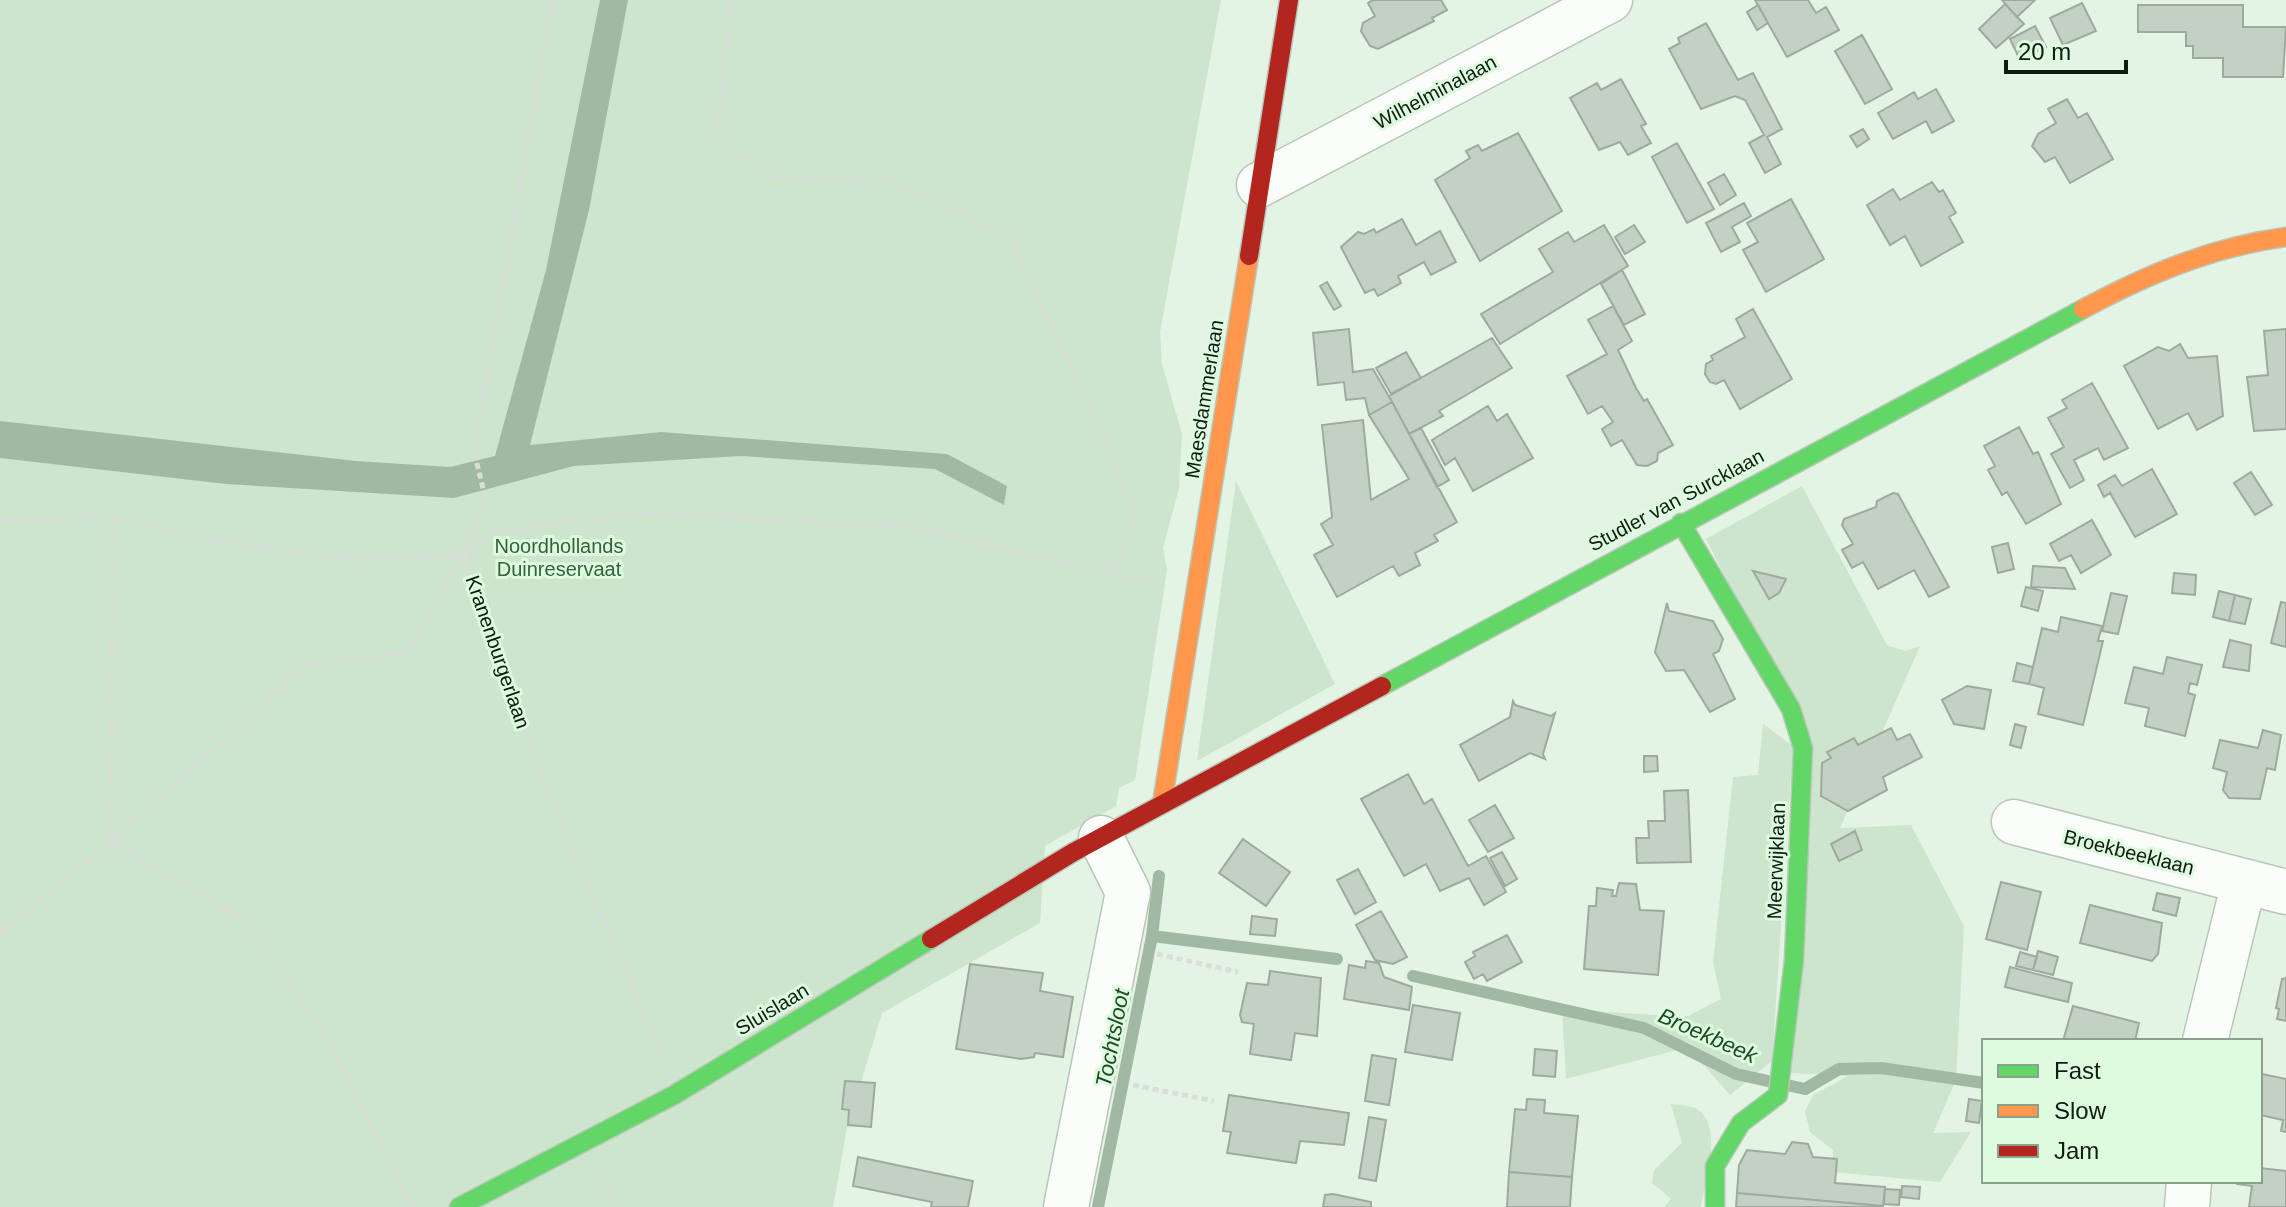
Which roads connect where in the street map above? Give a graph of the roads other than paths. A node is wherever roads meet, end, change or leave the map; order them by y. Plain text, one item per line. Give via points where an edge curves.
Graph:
1 (1289, 0) edge
2 (1610, 0) edge
3 (1259, 185) junction
4 (2286, 237) edge
5 (1681, 523) junction
6 (1162, 804) junction
7 (2014, 822) dead end
8 (1101, 838) junction
9 (2244, 882) junction
10 (2286, 892) edge
11 (2205, 1039) edge
12 (2189, 1183) edge
13 (459, 1207) edge
14 (1066, 1207) edge
15 (1715, 1207) edge
16 (2187, 1207) edge

1 - 3 street, Maesdammerlaan
2 - 3 street, Wilhelminalaan
3 - 6 street, Maesdammerlaan
4 - 5 street, Studler van Surcklaan via 2241,243 2148,274
5 - 6 street, Studler van Surcklaan
5 - 15 street, Meerwijklaan via 1791,709 1803,748 1794,960 1783,1069 1778,1095 1741,1123 1715,1166
6 - 8 street, Studler van Surcklaan
7 - 9 street, Broekbeeklaan
8 - 13 street, Sluislaan via 674,1095
8 - 14 street via 1128,892
9 - 10 street, Broekbeeklaan
9 - 11 street
12 - 16 street

